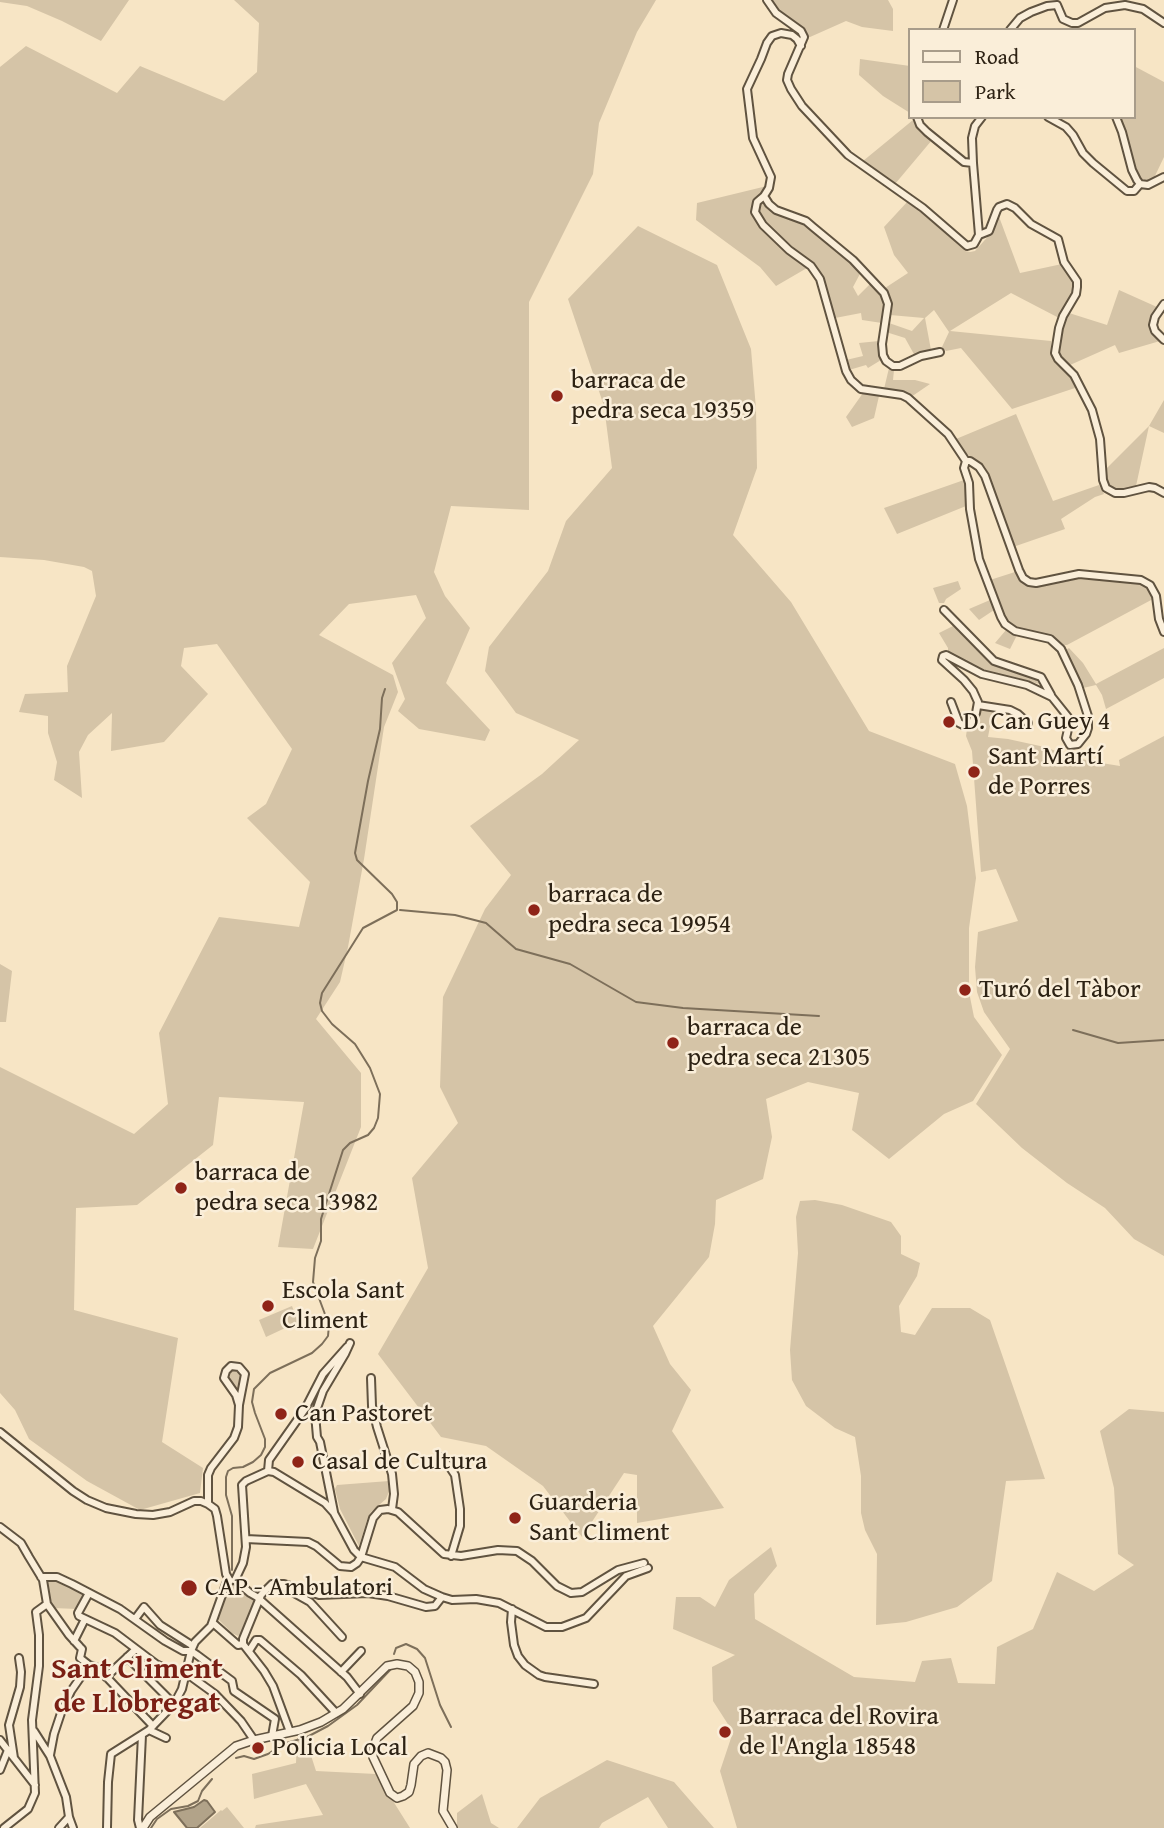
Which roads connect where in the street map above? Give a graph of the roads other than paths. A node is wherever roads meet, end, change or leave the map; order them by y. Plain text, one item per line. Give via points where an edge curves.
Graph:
1 (767, 0) edge
2 (954, 0) edge
3 (1060, 2) edge
4 (1164, 23) edge
5 (944, 28) edge
6 (1012, 28) edge
7 (801, 46) junction
8 (918, 119) edge
9 (980, 119) edge
10 (1052, 119) edge
11 (1117, 119) edge
12 (972, 163) junction
13 (1164, 177) edge
14 (1140, 184) junction
15 (764, 196) junction
16 (979, 235) junction
17 (1164, 304) edge
18 (1164, 340) edge
19 (940, 352) dead end
20 (966, 461) junction
21 (1164, 494) edge
22 (944, 610) dead end
23 (1164, 632) edge
24 (1052, 697) junction
25 (951, 702) dead end
26 (978, 705) junction
27 (1028, 723) dead end
28 (371, 1378) dead end
29 (239, 1405) junction
30 (0, 1432) edge
31 (440, 1457) dead end
32 (268, 1471) junction
33 (330, 1493) junction
34 (318, 1499) junction
35 (208, 1504) junction
36 (392, 1509) junction
37 (334, 1513) junction
38 (0, 1527) edge
39 (246, 1539) junction
40 (451, 1556) junction
41 (361, 1557) junction
42 (41, 1577) junction
43 (232, 1580) junction
44 (277, 1583) junction
45 (89, 1593) junction
46 (442, 1597) junction
47 (259, 1599) junction
48 (47, 1604) junction
49 (512, 1609) junction
50 (85, 1619) junction
51 (135, 1619) junction
52 (213, 1623) junction
53 (342, 1636) dead end
54 (74, 1641) junction
55 (241, 1642) junction
56 (136, 1649) junction
57 (192, 1649) junction
58 (249, 1651) junction
59 (361, 1651) dead end
60 (127, 1657) junction
61 (19, 1658) dead end
62 (89, 1665) junction
63 (341, 1672) junction
64 (186, 1675) junction
65 (106, 1677) junction
66 (594, 1684) dead end
67 (360, 1694) junction
68 (174, 1704) junction
69 (336, 1713) junction
70 (151, 1728) junction
71 (33, 1730) junction
72 (290, 1732) junction
73 (142, 1735) junction
74 (272, 1736) junction
75 (166, 1738) dead end
76 (0, 1740) edge
77 (254, 1740) junction
78 (8, 1750) junction
79 (50, 1756) junction
80 (14, 1758) junction
81 (0, 1770) edge
82 (35, 1773) junction
83 (26, 1774) junction
84 (36, 1787) junction
85 (69, 1817) junction
86 (4, 1828) edge
87 (59, 1828) edge
88 (73, 1828) edge
89 (107, 1828) edge
90 (142, 1828) edge
91 (453, 1828) edge

1 - 7 street via 804,35
2 - 5 street
3 - 4 street via 1063,19 1072,23 1105,8 1125,5 1143,9
3 - 6 street via 1031,12
7 - 15 street via 792,35 772,36 747,89 753,138 771,177
7 - 16 street via 787,80 802,106 829,136 965,245 974,244
8 - 12 street via 927,132 964,162
9 - 12 street via 972,138
10 - 14 street via 1066,127 1083,153 1128,191
11 - 14 street
12 - 16 street
13 - 14 street
15 - 19 street via 776,210 806,221 884,293 888,304 882,352 886,362 900,366
15 - 20 street via 756,205 756,215 819,277 851,380 861,389 908,398 948,434
16 - 21 street via 989,231 997,210 1007,204 1058,239 1077,287 1063,316 1055,353 1074,375 1092,410 1106,488 1124,493 1149,486
17 - 18 street via 1153,325
20 - 23 street via 985,476 1023,578 1036,583 1079,574 1141,580 1154,590
20 - 24 street via 979,559 999,613 1009,627 1050,639 1064,653 1088,720 1078,744 1067,741 1068,717
22 - 24 street via 994,661 1041,677
24 - 26 street via 944,656 942,660 968,686
25 - 26 street via 959,723 965,726 974,720
26 - 27 street via 1010,710
28 - 36 street via 372,1406 392,1474
29 - 29 street via 245,1374 231,1366 224,1378
29 - 35 street via 236,1433 209,1472
30 - 35 street via 73,1491 106,1508 153,1515 194,1501
31 - 40 street via 454,1475 460,1509
32 - 33 street via 269,1460 323,1374 350,1343 315,1414
32 - 34 street
32 - 39 street via 242,1485
33 - 34 street
33 - 37 street
34 - 37 street
35 - 43 street via 215,1509 226,1574
36 - 40 street
36 - 41 street via 380,1510 373,1518
37 - 41 street
38 - 42 street via 21,1543
39 - 41 street via 308,1542 342,1567 354,1565
39 - 43 street via 243,1563
40 - 49 street via 517,1551 559,1588 576,1594 618,1570 646,1566 626,1576 586,1618 571,1624 546,1627
41 - 46 street via 395,1567
42 - 45 street via 60,1578
42 - 48 street
43 - 47 street
43 - 52 street via 226,1584
44 - 46 street via 313,1595 368,1593 426,1607
44 - 47 street
44 - 53 street via 310,1602
45 - 50 street via 78,1613
45 - 51 street
46 - 49 street via 483,1600
47 - 55 street
47 - 63 street
48 - 54 street
48 - 71 street via 36,1612 39,1658
49 - 66 street via 514,1645 525,1665 542,1676
50 - 54 street
50 - 56 street
51 - 57 street via 183,1651
51 - 57 street via 143,1607
52 - 55 street
52 - 57 street
54 - 62 street via 82,1649 80,1658
55 - 58 street
56 - 60 street
56 - 64 street via 162,1667
57 - 64 street
57 - 74 street via 231,1679 234,1690 275,1719
58 - 69 street via 260,1640
58 - 72 street via 274,1686
59 - 63 street
60 - 65 street
60 - 68 street
61 - 80 street via 20,1687 9,1725
62 - 65 street
62 - 79 street via 66,1701
63 - 67 street
64 - 68 street
64 - 77 street via 215,1694
65 - 70 street
67 - 69 street
67 - 91 street via 387,1666 408,1666 415,1672 418,1698 380,1735 373,1745 373,1757 390,1793 397,1798 409,1792 414,1764 421,1756 428,1753 445,1762 443,1811
68 - 70 street
69 - 72 street
70 - 73 street
70 - 75 street
71 - 79 street
71 - 82 street
72 - 74 street
73 - 89 street via 111,1754
73 - 90 street via 138,1820
74 - 77 street
76 - 78 street
77 - 90 street via 231,1750 149,1817
78 - 80 street
78 - 81 street
79 - 85 street
80 - 83 street
82 - 83 street
82 - 84 street
83 - 84 street
84 - 86 street via 28,1809
85 - 87 street
85 - 88 street

